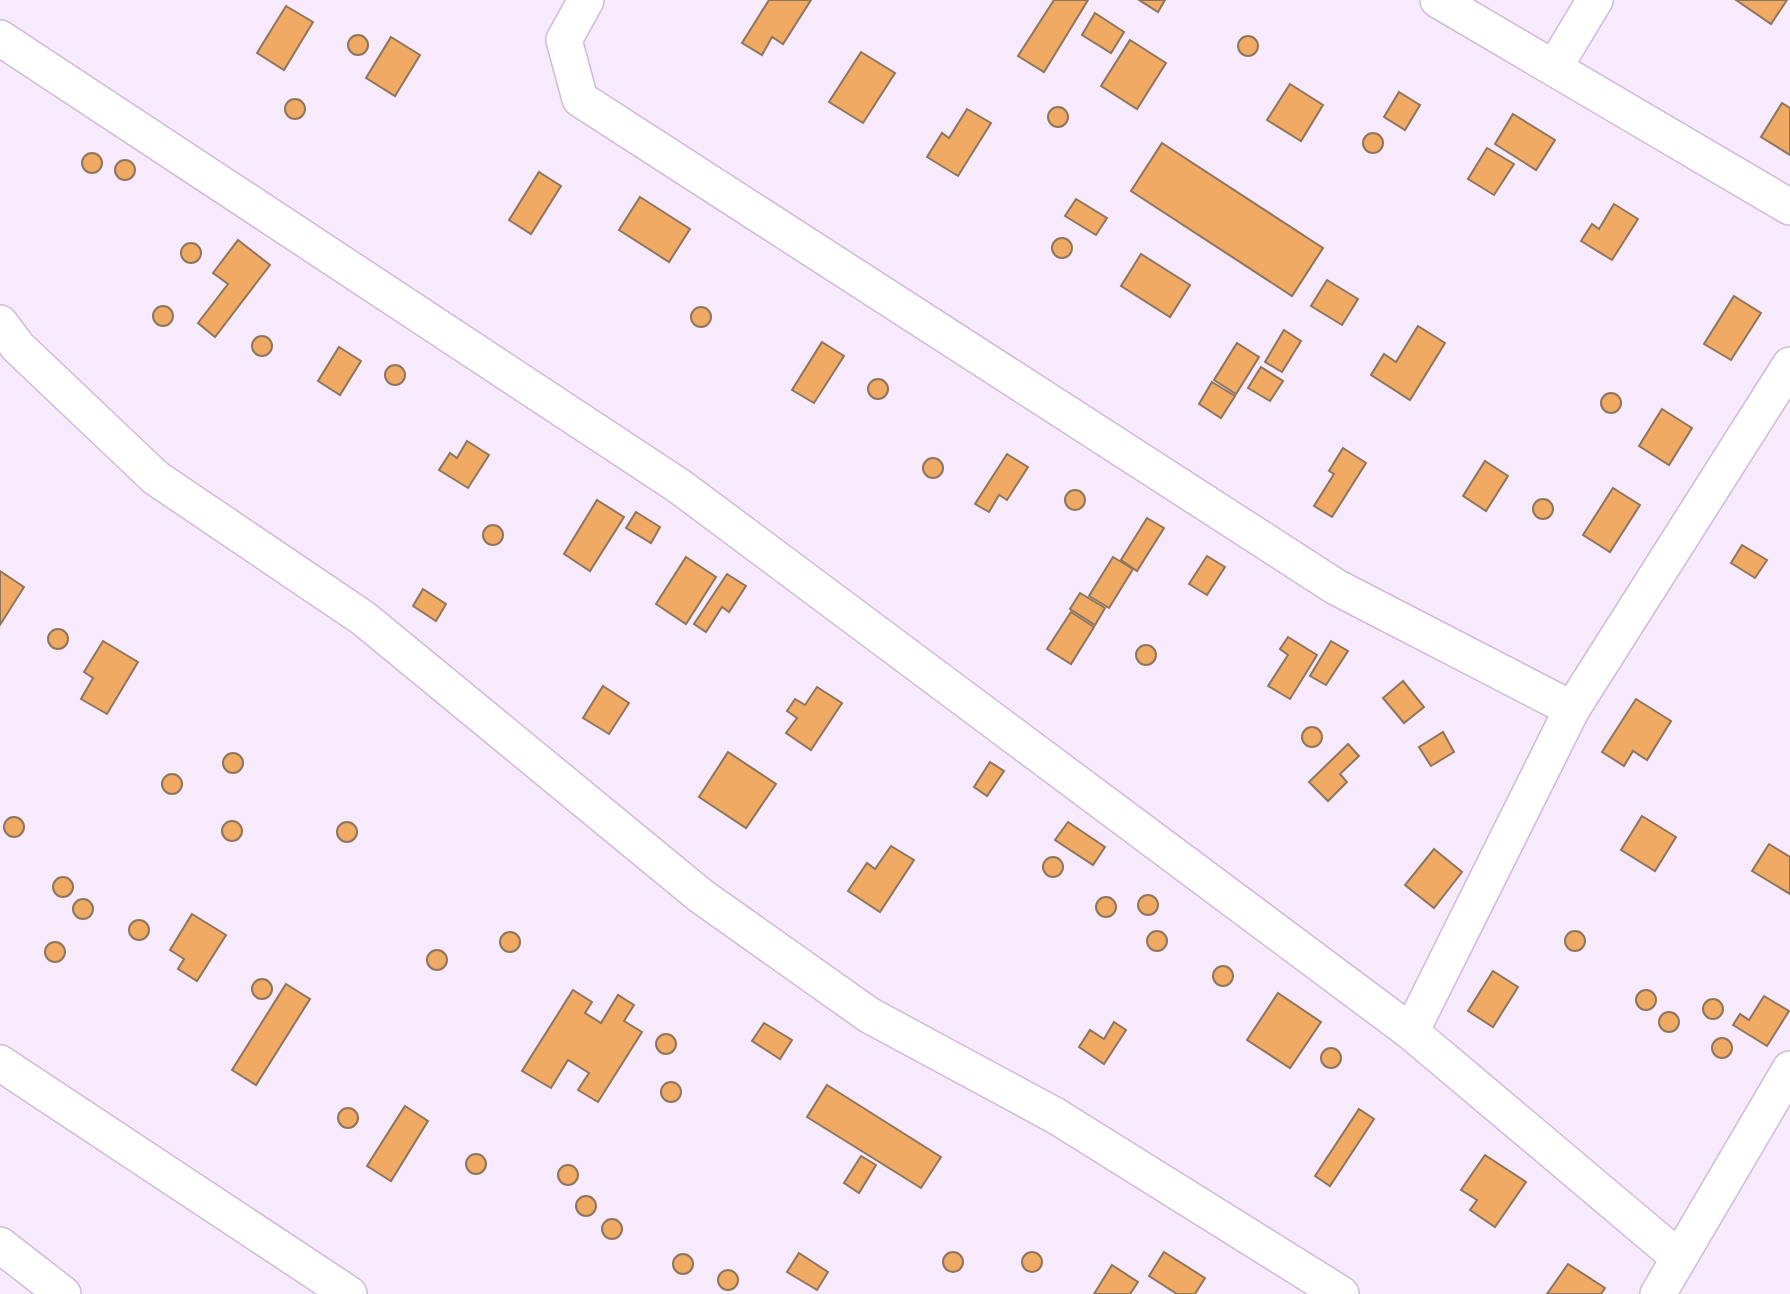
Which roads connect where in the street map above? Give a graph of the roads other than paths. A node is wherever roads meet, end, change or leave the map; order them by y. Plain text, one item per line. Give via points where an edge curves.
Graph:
1 (586, 0) edge
2 (1438, 0) edge
3 (1595, 0) edge
4 (0, 38) edge
5 (1554, 68) junction
6 (1790, 207) edge
7 (0, 323) edge
8 (1790, 365) edge
9 (1572, 709) junction
10 (1411, 1032) junction
11 (0, 1063) edge
12 (1790, 1069) edge
13 (0, 1245) edge
14 (1678, 1257) junction
15 (63, 1294) edge
16 (349, 1294) edge
17 (1341, 1294) edge
18 (1658, 1294) edge

1 - 9 street via 564,40 580,99 1336,587
2 - 5 street
3 - 5 street
4 - 10 street via 679,486
5 - 6 street
7 - 17 street via 18,347 156,478 363,618 701,896 869,1015 1056,1116
8 - 9 street
9 - 10 street
10 - 14 street
11 - 16 street
12 - 14 street
13 - 15 street
14 - 18 street

